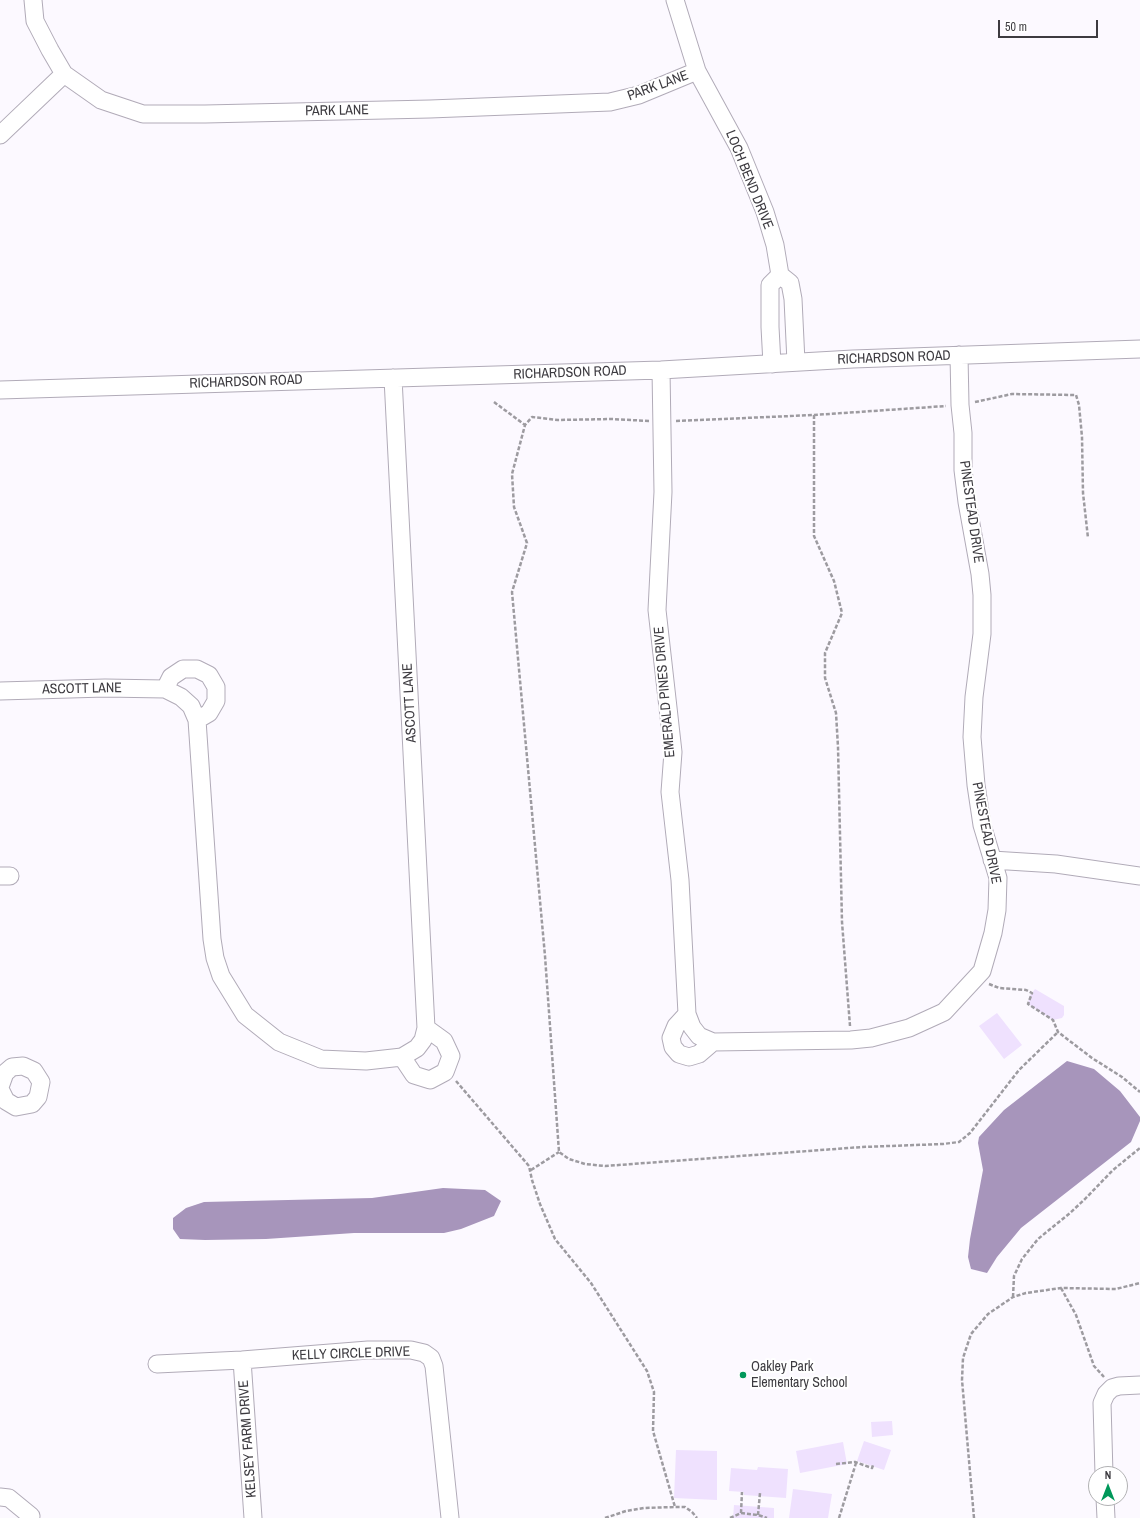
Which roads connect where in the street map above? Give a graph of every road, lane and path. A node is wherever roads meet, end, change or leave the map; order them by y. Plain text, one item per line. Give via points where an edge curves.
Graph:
1 (32, 0) edge
2 (674, 0) edge
3 (696, 72) junction
4 (64, 74) junction
5 (0, 135) edge
6 (780, 275) junction
7 (1140, 349) edge
8 (959, 355) junction
9 (796, 362) junction
10 (772, 364) junction
11 (661, 370) junction
12 (393, 378) junction
13 (0, 390) edge
14 (494, 402) dead end
15 (960, 405) junction
16 (814, 415) junction
17 (662, 422) junction
18 (525, 425) junction
19 (1088, 538) dead end
20 (165, 689) junction
21 (0, 691) edge
22 (197, 720) junction
23 (992, 860) junction
24 (1140, 876) edge
25 (976, 977) junction
26 (687, 1014) junction
27 (426, 1028) junction
28 (1058, 1032) junction
29 (706, 1039) junction
30 (851, 1040) junction
31 (402, 1057) junction
32 (446, 1070) junction
33 (1140, 1092) edge
34 (1140, 1148) edge
35 (559, 1152) junction
36 (531, 1170) junction
37 (1140, 1283) edge
38 (1061, 1288) junction
39 (1013, 1297) junction
40 (242, 1360) junction
41 (157, 1364) dead end
42 (1140, 1385) edge
43 (1109, 1391) junction
44 (856, 1463) junction
45 (836, 1464) dead end
46 (872, 1465) dead end
47 (1104, 1466) edge
48 (742, 1492) dead end
49 (760, 1493) dead end
50 (0, 1497) edge
51 (1105, 1506) edge
52 (675, 1507) junction
53 (741, 1513) junction
54 (758, 1515) junction
55 (31, 1516) dead end
56 (253, 1518) edge
57 (450, 1518) edge
58 (605, 1518) edge
59 (697, 1518) edge
60 (730, 1518) edge
61 (767, 1518) edge
62 (839, 1518) edge
63 (974, 1518) edge
64 (1106, 1518) edge

1 - 4 street, PARK LANE via 35,21
2 - 3 street, LOCH BEND DRIVE
3 - 4 street, PARK LANE via 639,95 610,102 206,114 143,114 102,100
3 - 6 street, LOCH BEND DRIVE via 739,148 765,212 775,245
4 - 5 street
6 - 9 street, LOCH BEND DRIVE via 790,283 793,299
6 - 10 street via 770,285
7 - 8 street, RICHARDSON ROAD
8 - 9 street, RICHARDSON ROAD
8 - 15 street, PINESTEAD DRIVE
9 - 10 street, RICHARDSON ROAD
10 - 11 street, RICHARDSON ROAD
11 - 12 street, RICHARDSON ROAD
11 - 17 street, EMERALD PINES DRIVE
12 - 13 street, RICHARDSON ROAD
12 - 27 street, ASCOTT LANE
14 - 18 path
15 - 16 path
15 - 19 path via 1012,394 1076,395 1082,437 1083,493
15 - 23 street, PINESTEAD DRIVE via 963,470 982,595 982,634 972,737 982,825
16 - 17 path
16 - 30 path via 814,536 834,581 842,613 825,653 825,678 836,713 842,922
17 - 18 path via 532,417
17 - 26 street, EMERALD PINES DRIVE via 663,492 657,610 673,752 670,792 680,880
18 - 35 path via 512,474 514,507 527,543 512,592 545,956
20 - 21 street, ASCOTT LANE
20 - 22 street, ASCOTT LANE via 181,697 190,706
20 - 22 street via 171,677 183,669 197,669 209,675 216,687 216,701 209,713
22 - 31 street, ASCOTT LANE via 212,939 220,976 245,1015 279,1042 321,1059 366,1061
23 - 24 street via 1056,864
23 - 25 street, PINESTEAD DRIVE via 998,878 997,910 982,971
25 - 28 path via 999,988 1026,990 1032,993 1028,1004 1053,1020
25 - 30 street, PINESTEAD DRIVE via 944,1012 909,1028 871,1038
26 - 29 street, EMERALD PINES DRIVE via 692,1027
26 - 29 street via 676,1026 671,1038 673,1047 679,1054 690,1057 699,1054
27 - 31 street, ASCOTT LANE via 423,1040 417,1048
27 - 32 street via 444,1041 451,1056
28 - 33 path
28 - 35 path via 1020,1070 970,1133 959,1142 605,1166 584,1164
29 - 30 street, PINESTEAD DRIVE
31 - 32 street via 414,1076 430,1080
32 - 36 path
34 - 39 path via 1038,1239 1022,1259 1014,1276
35 - 36 path
36 - 52 path via 540,1204 555,1240 591,1283 647,1371 654,1392 653,1431
37 - 38 path via 1116,1289
38 - 39 path
38 - 43 path via 1076,1315 1094,1366
39 - 63 path via 988,1314 971,1334 963,1358 962,1380
40 - 41 street, KELLY CIRCLE DRIVE
40 - 56 street, KELSEY FARM DRIVE
40 - 57 street, KELLY CIRCLE DRIVE via 368,1350 411,1350 424,1353 431,1358 434,1366
42 - 43 street via 1118,1386
43 - 47 street via 1102,1403
44 - 45 path
44 - 46 path via 872,1468
44 - 62 path
48 - 53 path
49 - 54 path
50 - 55 street via 9,1498
51 - 64 street
52 - 58 path via 644,1508
52 - 59 path via 685,1507
53 - 54 path
53 - 60 path
54 - 61 path

